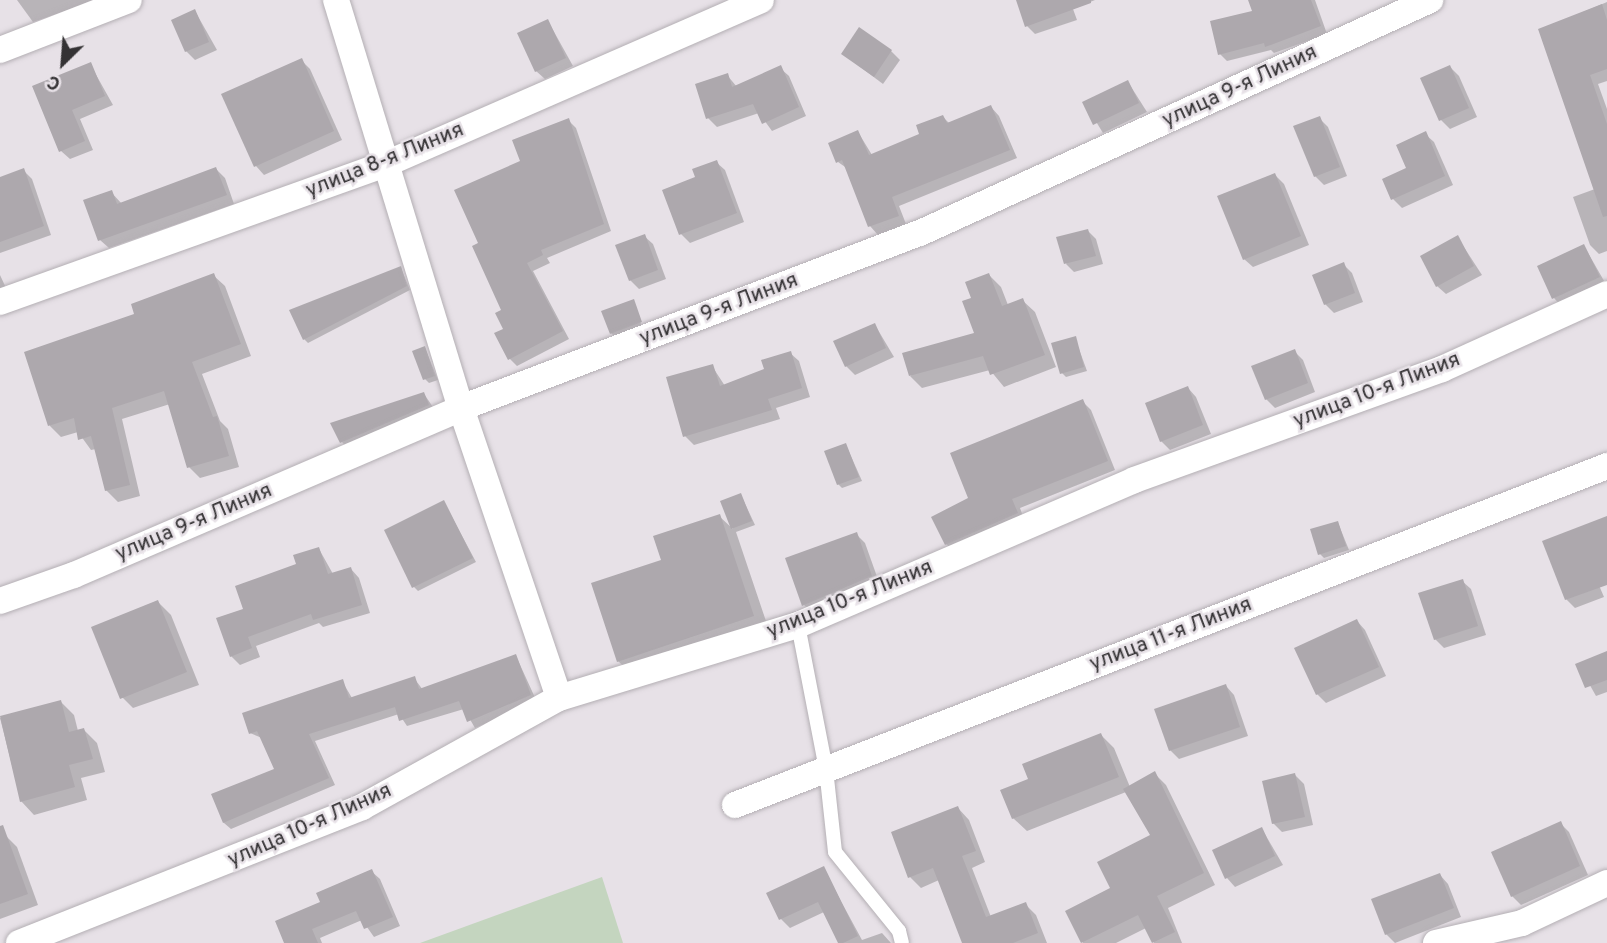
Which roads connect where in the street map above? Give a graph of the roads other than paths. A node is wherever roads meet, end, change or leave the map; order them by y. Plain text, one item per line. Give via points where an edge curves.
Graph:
1 (129, 0) edge
2 (336, 0) edge
3 (761, 0) edge
4 (1430, 0) edge
5 (0, 50) edge
6 (386, 164) junction
7 (1607, 294) edge
8 (0, 302) edge
9 (461, 408) junction
10 (1607, 466) edge
11 (0, 601) edge
12 (798, 625) junction
13 (559, 698) junction
14 (826, 769) junction
15 (735, 805) dead end
16 (1607, 883) edge
17 (19, 943) edge
18 (902, 943) edge
19 (1436, 943) edge

1 - 5 street
2 - 6 street
3 - 6 street, улица 8-я Линия
4 - 9 street, улица 9-я Линия via 920,233
6 - 8 street, улица 8-я Линия
6 - 9 street
7 - 12 street, улица 10-я Линия via 1442,369 1134,480
9 - 11 street, улица 9-я Линия via 74,575
9 - 13 street
10 - 14 street, улица 11-я Линия
12 - 13 street, улица 10-я Линия
12 - 14 lane
13 - 17 street, улица 10-я Линия via 362,807
14 - 15 street, улица 11-я Линия
14 - 18 lane via 835,852 900,931
16 - 19 street via 1522,923

